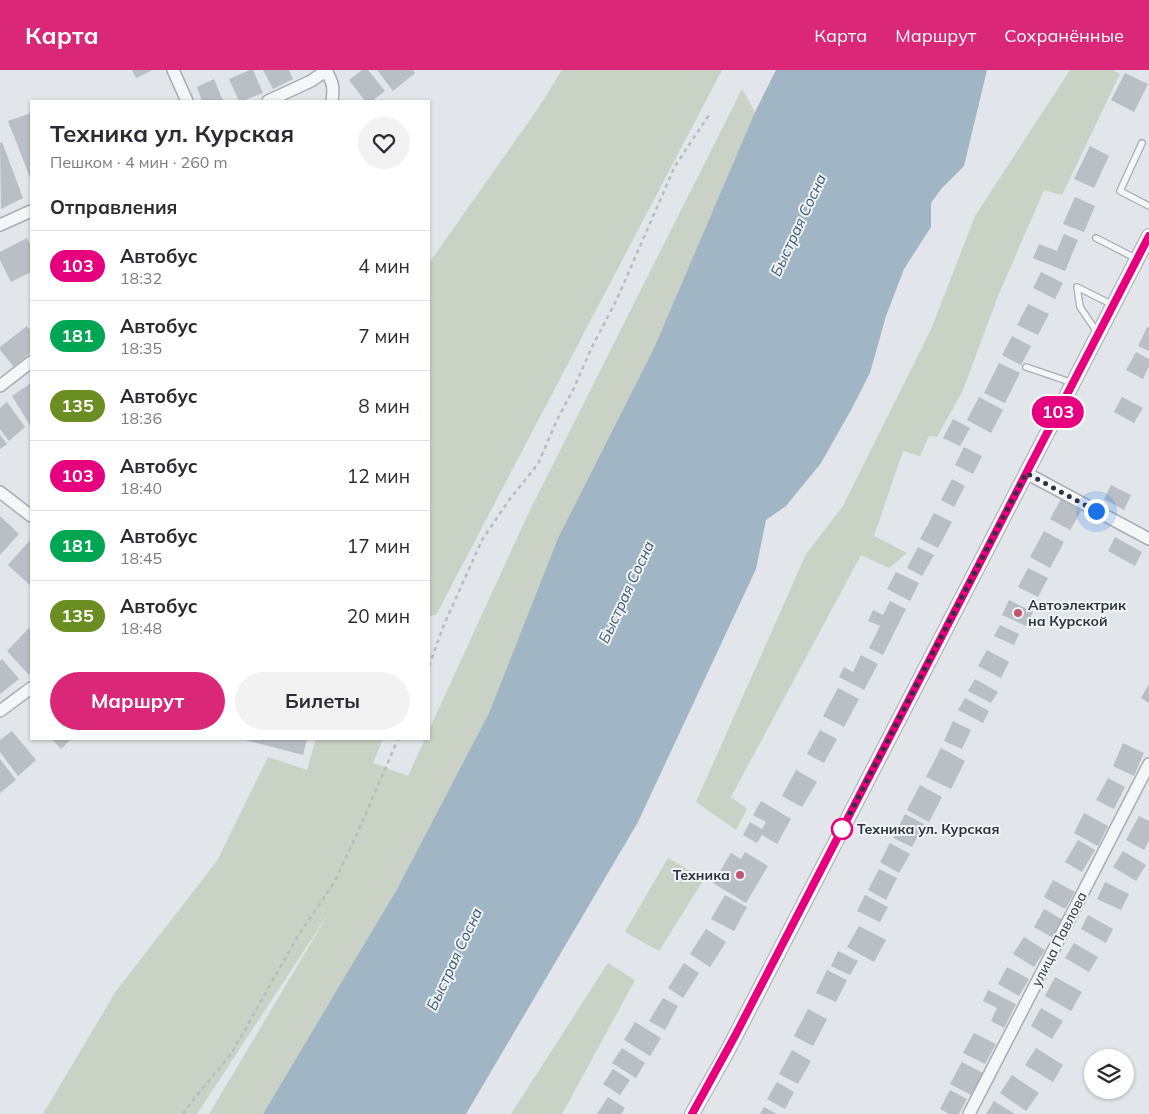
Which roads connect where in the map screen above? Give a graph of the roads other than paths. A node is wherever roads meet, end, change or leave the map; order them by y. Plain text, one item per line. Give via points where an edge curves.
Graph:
1 (173, 70) edge
2 (326, 70) edge
3 (187, 100) edge
4 (270, 100) edge
5 (332, 100) edge
6 (1142, 142) dead end
7 (1149, 206) edge
8 (30, 211) edge
9 (0, 225) edge
10 (1149, 236) edge
11 (1096, 238) dead end
12 (1137, 259) junction
13 (1113, 305) junction
14 (1099, 334) junction
15 (30, 363) edge
16 (1026, 367) dead end
17 (1073, 383) junction
18 (0, 386) edge
19 (1026, 473) junction
20 (0, 492) edge
21 (30, 515) edge
22 (1149, 540) edge
23 (30, 689) edge
24 (0, 712) edge
25 (1149, 764) edge
26 (692, 1114) edge
27 (969, 1114) edge

1 - 3 street
2 - 4 street via 311,81
2 - 5 street via 332,80
6 - 7 lane via 1120,191
8 - 9 street
10 - 12 street
11 - 12 lane
12 - 13 street
13 - 14 street
13 - 14 lane via 1077,287 1080,307
14 - 17 street
15 - 18 street
16 - 17 lane
17 - 19 street
19 - 22 street
19 - 26 street
20 - 21 street
23 - 24 street
25 - 27 street, улица Павлова

